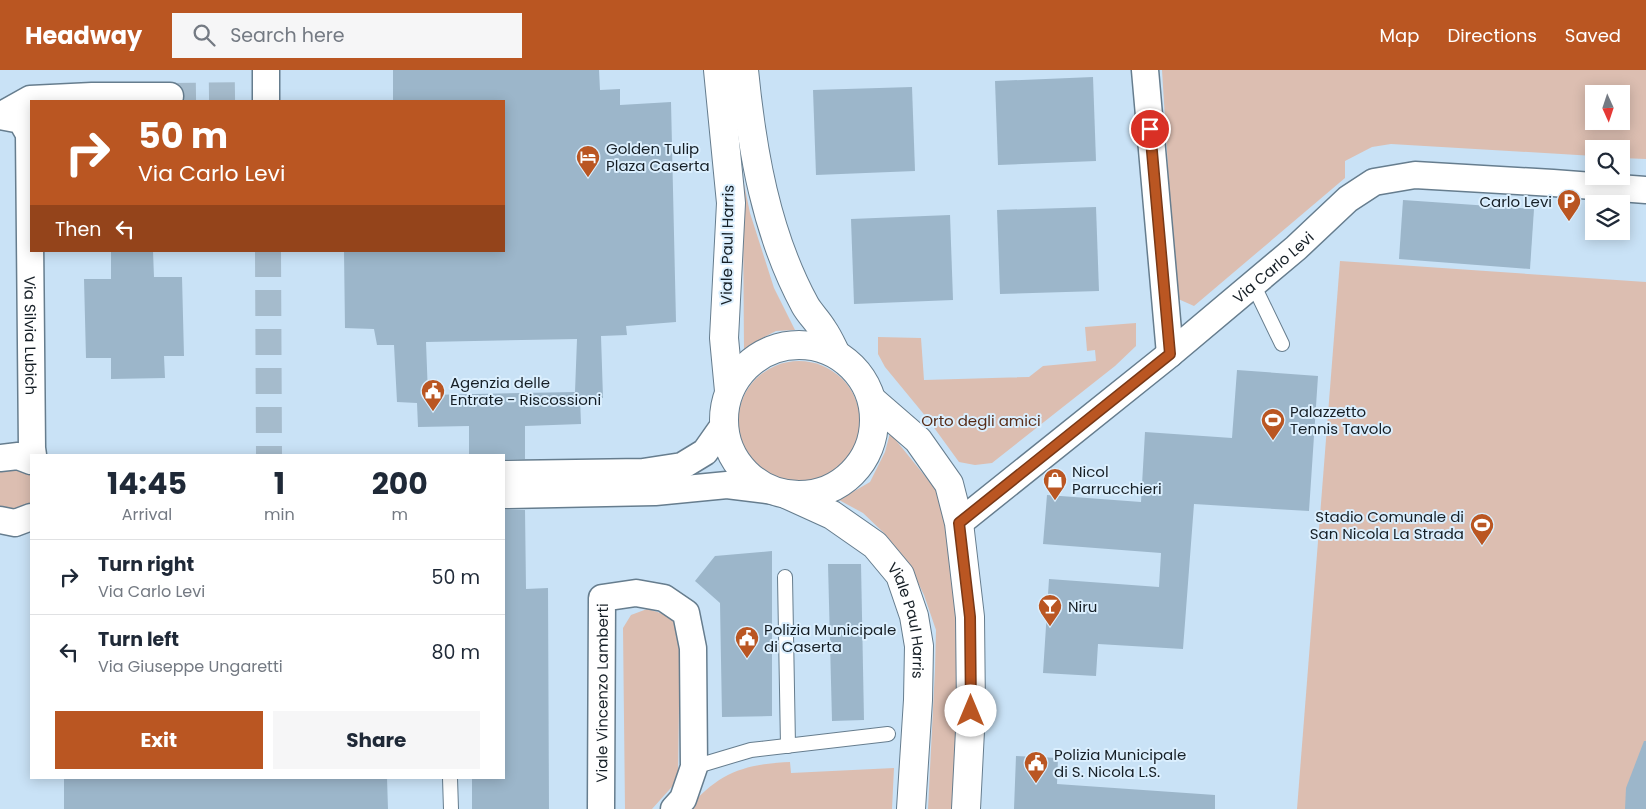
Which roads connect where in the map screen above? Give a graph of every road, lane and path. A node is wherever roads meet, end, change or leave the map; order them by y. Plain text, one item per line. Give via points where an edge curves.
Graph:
1 (718, 70) edge
2 (744, 70) edge
3 (1145, 70) edge
4 (170, 96) dead end
5 (0, 116) edge
6 (1646, 190) edge
7 (30, 239) edge
8 (30, 252) edge
9 (1253, 284) junction
10 (1282, 344) dead end
11 (836, 354) junction
12 (1170, 354) junction
13 (729, 391) junction
14 (872, 401) junction
15 (724, 425) junction
16 (33, 454) edge
17 (0, 458) edge
18 (30, 461) edge
19 (505, 474) edge
20 (780, 492) junction
21 (505, 495) edge
22 (30, 517) edge
23 (0, 520) edge
24 (959, 523) junction
25 (785, 577) dead end
26 (888, 734) dead end
27 (788, 746) junction
28 (694, 767) junction
29 (450, 779) edge
30 (451, 809) edge
31 (601, 809) edge
32 (674, 809) edge
33 (911, 809) edge
34 (966, 809) edge

1 - 13 street, Viale Paul Harris via 730,203 724,338
2 - 11 street, Viale Paul Harris via 748,114 770,223 806,307
3 - 12 street
4 - 5 street, Via Silvia Lubich via 30,99
5 - 7 street, Via Silvia Lubich via 21,120 29,134
6 - 9 street, Via Carlo Levi via 1415,175 1374,182 1348,199
8 - 16 street, Via Silvia Lubich
9 - 10 lane
9 - 12 street, Via Carlo Levi
11 - 13 street, Viale Paul Harris via 812,345 787,345 763,354 743,370
11 - 14 street, Viale Paul Harris via 865,382
12 - 24 street, Via Carlo Levi
13 - 15 street, Viale Paul Harris
14 - 20 street, Viale Paul Harris via 875,423 871,444 861,463 846,479 806,495
14 - 24 street via 918,440 944,476
15 - 19 street via 705,452 682,466 643,472
15 - 20 street, Viale Paul Harris via 734,458 745,472 758,483
17 - 18 street via 18,456
20 - 21 street via 726,485 655,492
20 - 33 street, Viale Paul Harris via 832,515 876,545 900,575 914,616 919,646
22 - 23 street via 15,523
24 - 34 street via 970,617 971,711
25 - 27 lane
26 - 27 lane
27 - 28 lane via 751,750
28 - 31 street, Viale Vincenzo Lamberti via 693,648 686,613 664,598 636,592 602,598
28 - 32 street, Viale Vincenzo Lamberti via 683,800
29 - 30 lane

